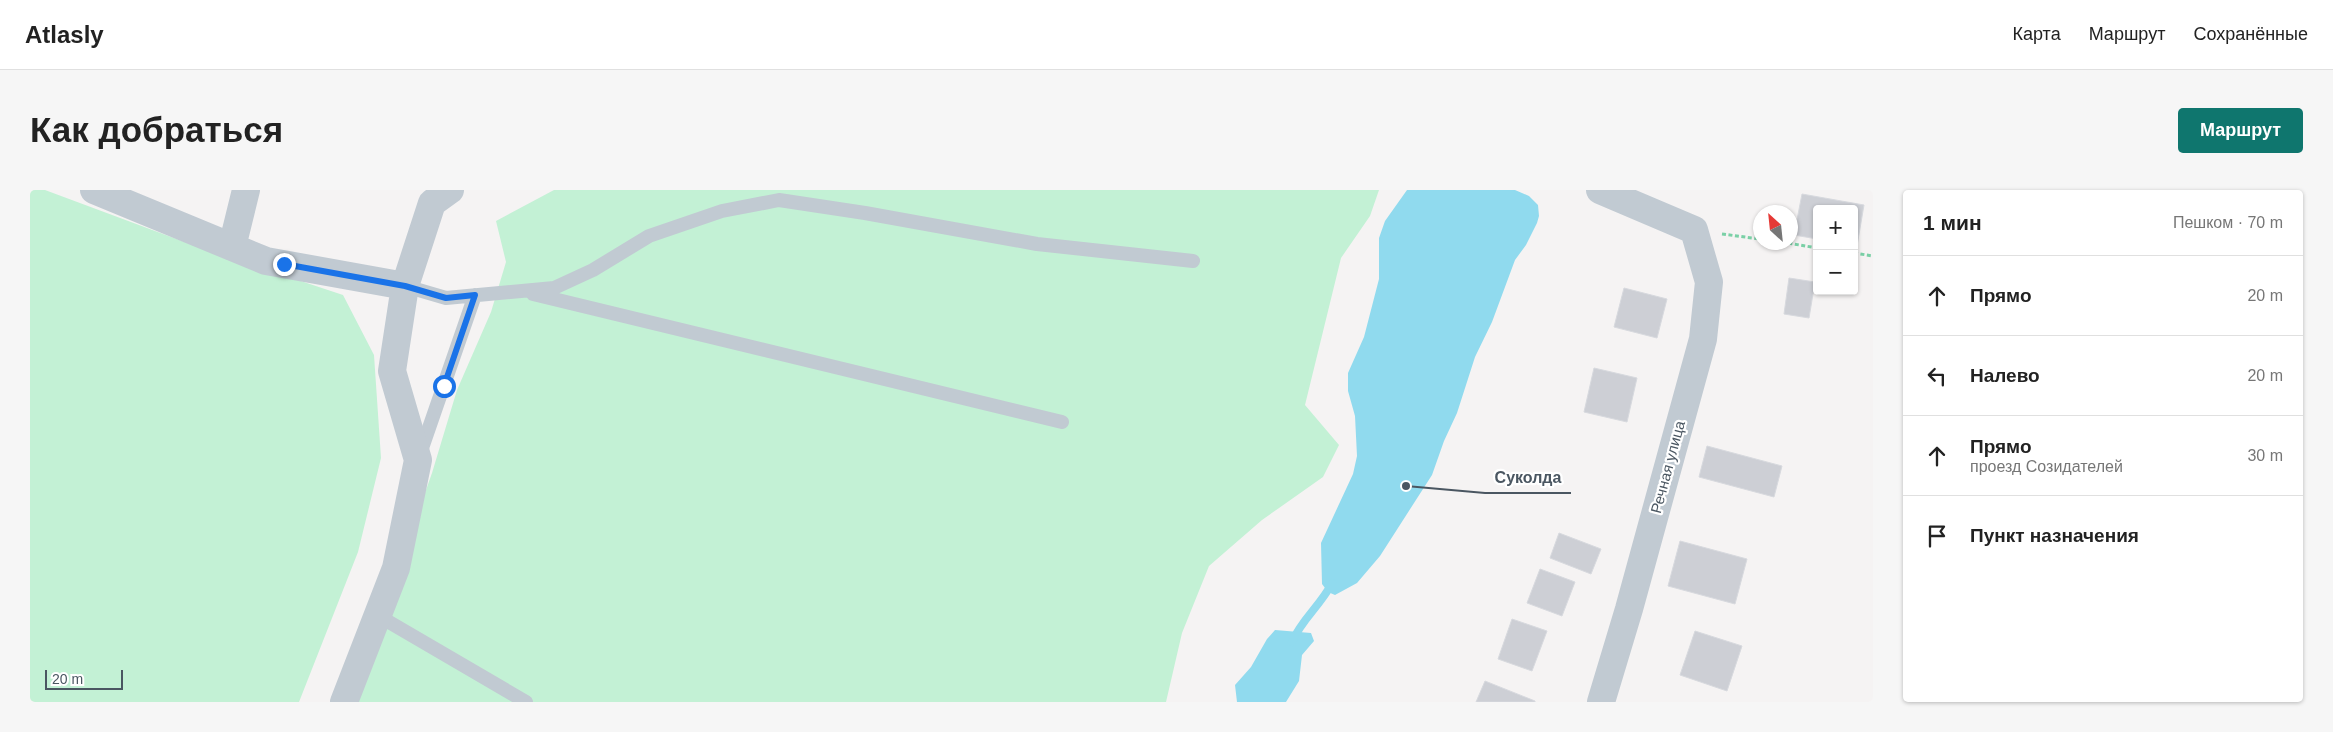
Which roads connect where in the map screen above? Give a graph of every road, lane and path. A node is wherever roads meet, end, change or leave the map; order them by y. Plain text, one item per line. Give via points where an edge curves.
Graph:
1 (94, 190) edge
2 (246, 190) edge
3 (450, 190) edge
4 (1600, 190) edge
5 (1694, 230) junction
6 (1753, 238) edge
7 (1798, 245) edge
8 (232, 247) junction
9 (1813, 247) edge
10 (1858, 254) edge
11 (1873, 256) edge
12 (1193, 261) dead end
13 (405, 286) junction
14 (518, 290) junction
15 (475, 295) junction
16 (1062, 422) dead end
17 (418, 460) junction
18 (377, 615) junction
19 (344, 702) edge
20 (526, 702) edge
21 (1601, 702) edge

1 - 8 street
2 - 8 street
3 - 13 street via 432,203
4 - 5 street
5 - 6 path
5 - 21 street, Речная улица via 1709,282 1703,339
7 - 9 path
8 - 13 street via 266,261
10 - 11 path
12 - 14 lane via 1037,244 780,200 722,211 649,236 593,270 554,288
13 - 15 lane via 446,298
13 - 17 street via 392,371
14 - 15 lane
14 - 16 lane
15 - 17 lane
17 - 18 street via 396,568
18 - 19 street
18 - 20 lane

